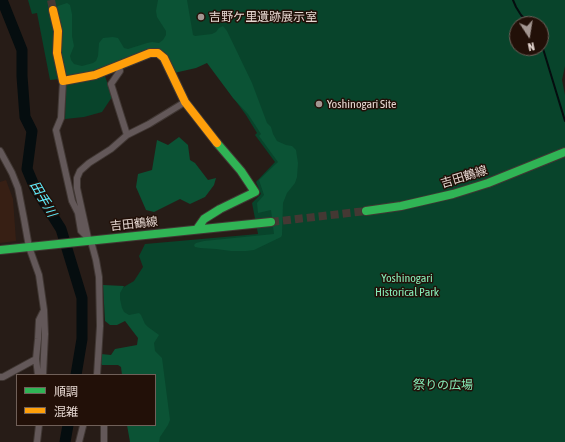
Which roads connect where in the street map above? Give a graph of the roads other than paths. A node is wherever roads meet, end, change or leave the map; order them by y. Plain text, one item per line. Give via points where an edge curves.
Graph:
1 (53, 10) tunnel mouth
2 (119, 66) junction
3 (63, 81) junction
4 (185, 102) junction
5 (127, 135) junction
6 (0, 151) edge
7 (565, 152) edge
8 (366, 211) tunnel mouth
9 (271, 222) tunnel mouth
10 (197, 229) junction
11 (89, 239) junction
12 (28, 247) junction
13 (0, 250) edge
14 (44, 310) junction
15 (36, 359) junction
16 (38, 374) edge
17 (43, 374) edge
18 (97, 374) edge
19 (0, 377) edge
20 (39, 426) edge
21 (83, 426) edge
22 (104, 426) edge
23 (37, 442) edge
24 (79, 442) edge
25 (104, 442) edge

1 - 3 main road via 58,31 57,53
2 - 3 main road via 95,75
2 - 4 main road via 150,53 158,53 164,58
2 - 5 street via 120,71 111,84
3 - 11 street via 61,118 56,130 81,231
4 - 5 street
4 - 10 main road via 255,192 204,219
5 - 11 street via 89,163 80,171 77,178
6 - 12 street via 18,188
7 - 8 main road, 吉田鶴線 via 454,194
9 - 10 main road, 吉田鶴線
10 - 11 main road, 吉田鶴線
11 - 12 main road, 吉田鶴線
11 - 18 street via 99,277
12 - 13 main road, 吉田鶴線
12 - 14 street via 39,275
14 - 15 street via 39,320
14 - 17 street
15 - 16 street
15 - 19 street
20 - 23 street
21 - 24 street
22 - 25 street

